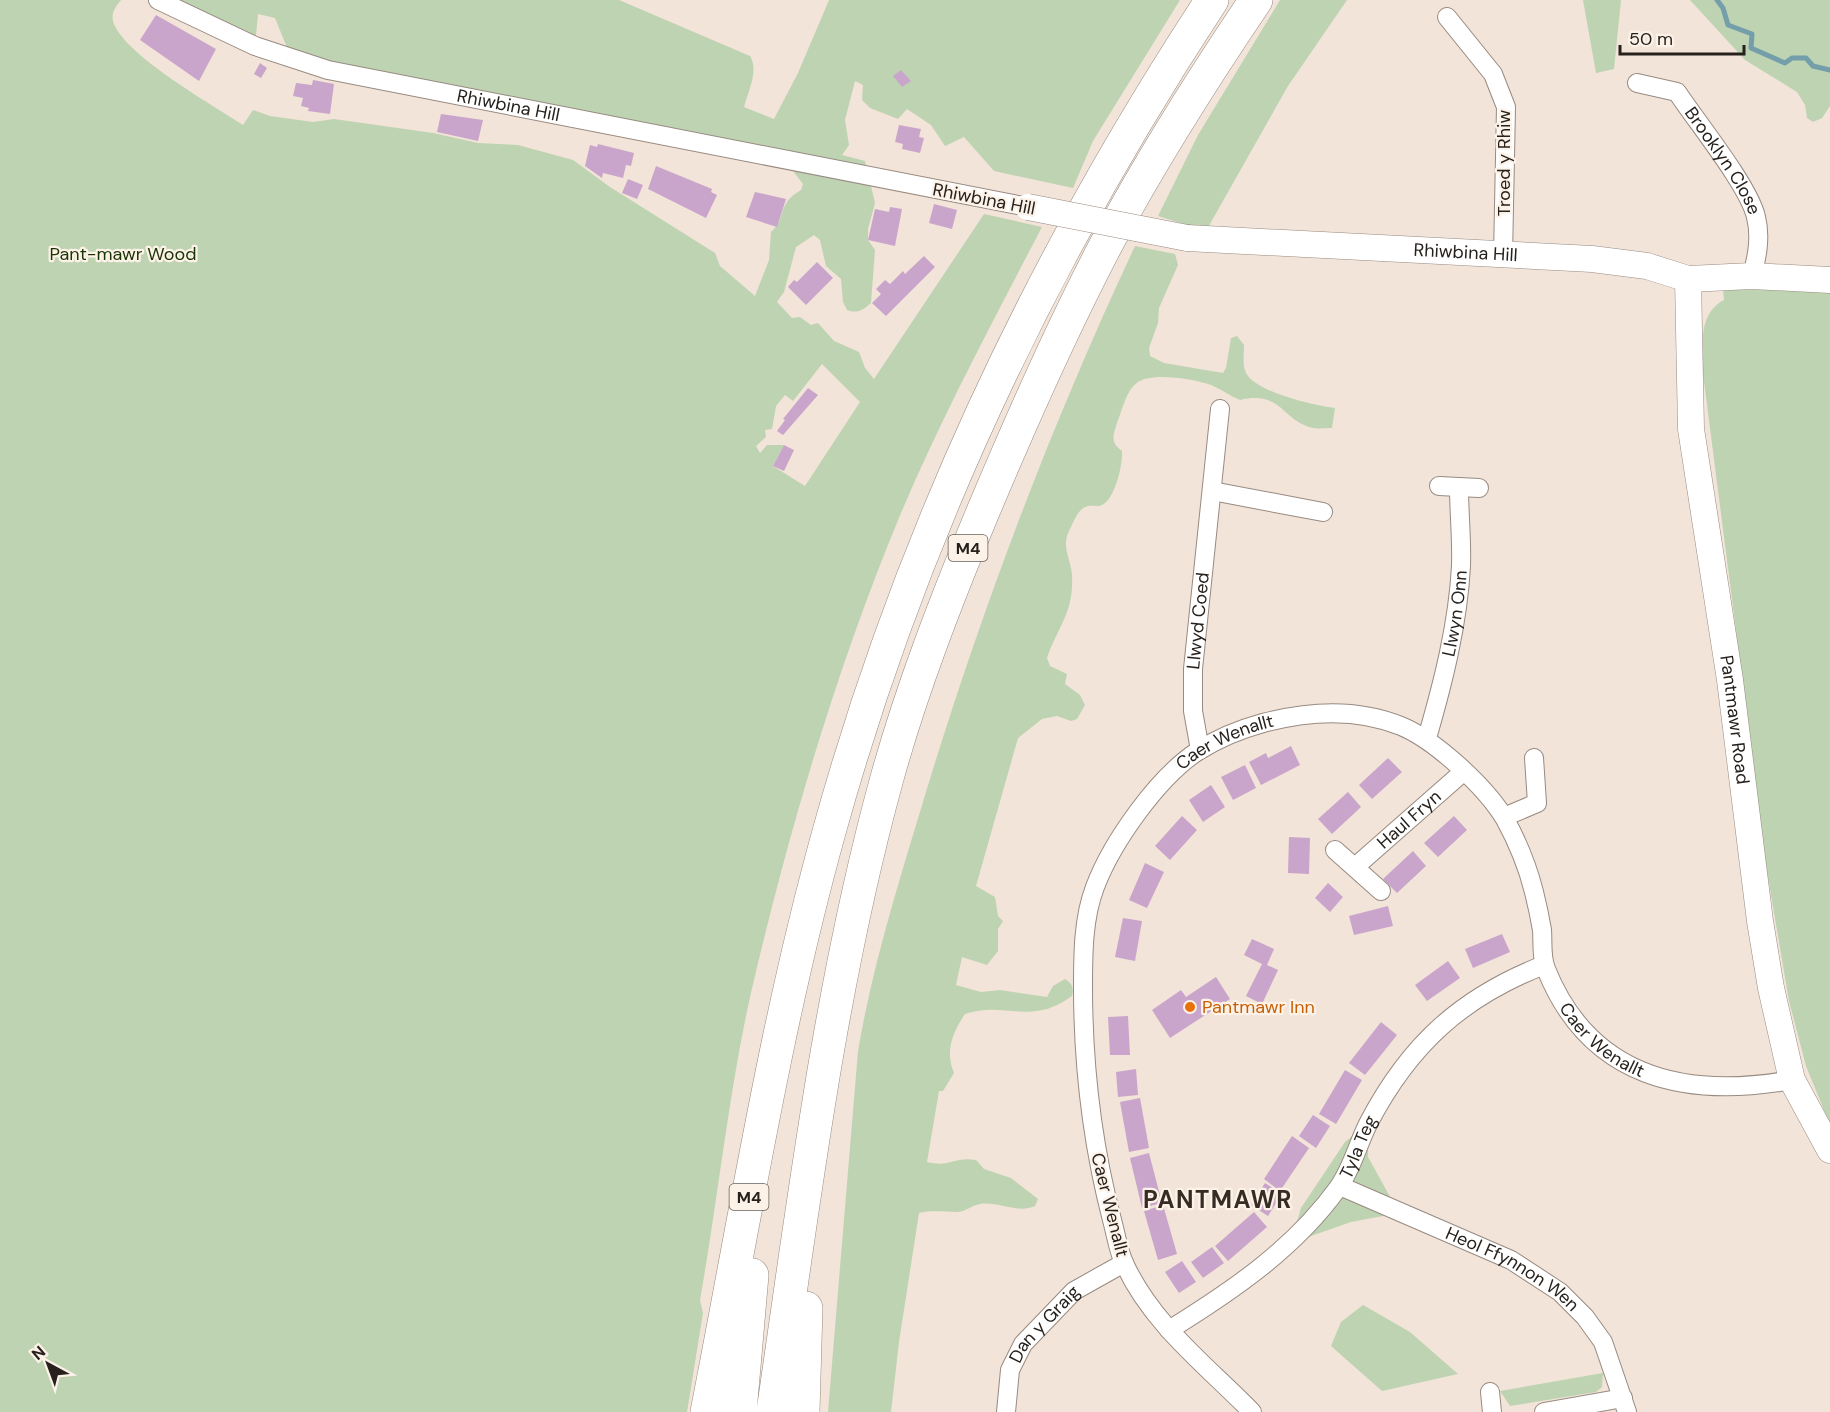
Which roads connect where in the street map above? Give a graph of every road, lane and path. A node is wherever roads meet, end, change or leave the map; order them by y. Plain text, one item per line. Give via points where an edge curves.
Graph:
1 (158, 0) edge
2 (1212, 0) edge
3 (1256, 0) edge
4 (1447, 16) dead end
5 (1637, 83) dead end
6 (1028, 207) joint
7 (1503, 256) junction
8 (1752, 276) junction
9 (1688, 279) junction
10 (1830, 280) edge
11 (1220, 409) dead end
12 (1438, 486) dead end
13 (1459, 488) junction
14 (1479, 488) dead end
15 (1212, 491) junction
16 (1323, 512) dead end
17 (1427, 738) junction
18 (1200, 750) junction
19 (1534, 758) dead end
20 (1463, 772) junction
21 (1504, 817) junction
22 (1335, 850) dead end
23 (1355, 867) junction
24 (1381, 891) dead end
25 (1544, 965) junction
26 (792, 982) junction
27 (1792, 1080) junction
28 (811, 1147) junction
29 (1830, 1150) edge
30 (1340, 1186) junction
31 (1124, 1263) junction
32 (1169, 1330) junction
33 (1490, 1392) dead end
34 (1625, 1405) edge
35 (707, 1412) edge
36 (740, 1412) edge
37 (773, 1412) edge
38 (803, 1412) edge
39 (1006, 1412) edge
40 (1252, 1412) edge
41 (1492, 1412) edge
42 (1544, 1412) edge

1 - 6 street, Rhiwbina Hill via 255,46 328,70
2 - 26 highway, M4 via 1072,230 956,468 863,717 829,829
3 - 28 highway, M4 via 1109,239 1004,463 957,574 888,776 838,991
4 - 7 street, Troed y Rhiw via 1493,74 1506,107
5 - 8 street, Brooklyn Close via 1677,92 1738,180 1756,216 1759,251
6 - 7 street, Rhiwbina Hill, bridge via 1187,238
7 - 9 street, Rhiwbina Hill via 1628,262
8 - 9 street, Rhiwbina Hill
8 - 10 street, Rhiwbina Hill
9 - 27 street, Pantmawr Road via 1691,429 1730,680 1760,921
11 - 15 street, Llwyd Coed
12 - 13 street
13 - 14 street
13 - 17 street, Llwyn Onn via 1461,566 1454,626
15 - 16 street
15 - 18 street, Llwyd Coed via 1193,669 1193,711
17 - 18 street, Caer Wenallt via 1396,724 1327,713 1290,716 1245,728
17 - 20 street, Caer Wenallt
18 - 31 street, Caer Wenallt via 1135,817 1094,888 1086,926 1083,1009 1091,1124
19 - 21 street via 1537,802
20 - 21 street, Caer Wenallt
20 - 23 street, Haul Fryn
21 - 25 street, Caer Wenallt via 1534,890
22 - 23 street
23 - 24 street
25 - 27 street, Caer Wenallt via 1584,1033 1631,1066 1683,1085 1727,1089
25 - 30 street, Tyla Teg via 1493,987 1437,1028 1388,1088
26 - 35 highway, M4
26 - 36 highway, M4 via 754,1249
27 - 29 street, Pantmawr Road
28 - 37 highway, M4
28 - 38 highway, M4
30 - 32 street, Tyla Teg via 1291,1242 1234,1290
30 - 34 street, Heol Ffynnon Wen via 1511,1260 1560,1292 1603,1342
31 - 32 street, Caer Wenallt
31 - 39 street, Dan y Graig via 1074,1291 1023,1344 1010,1370
32 - 40 street, Caer Wenallt via 1201,1366
33 - 41 street
34 - 42 street

